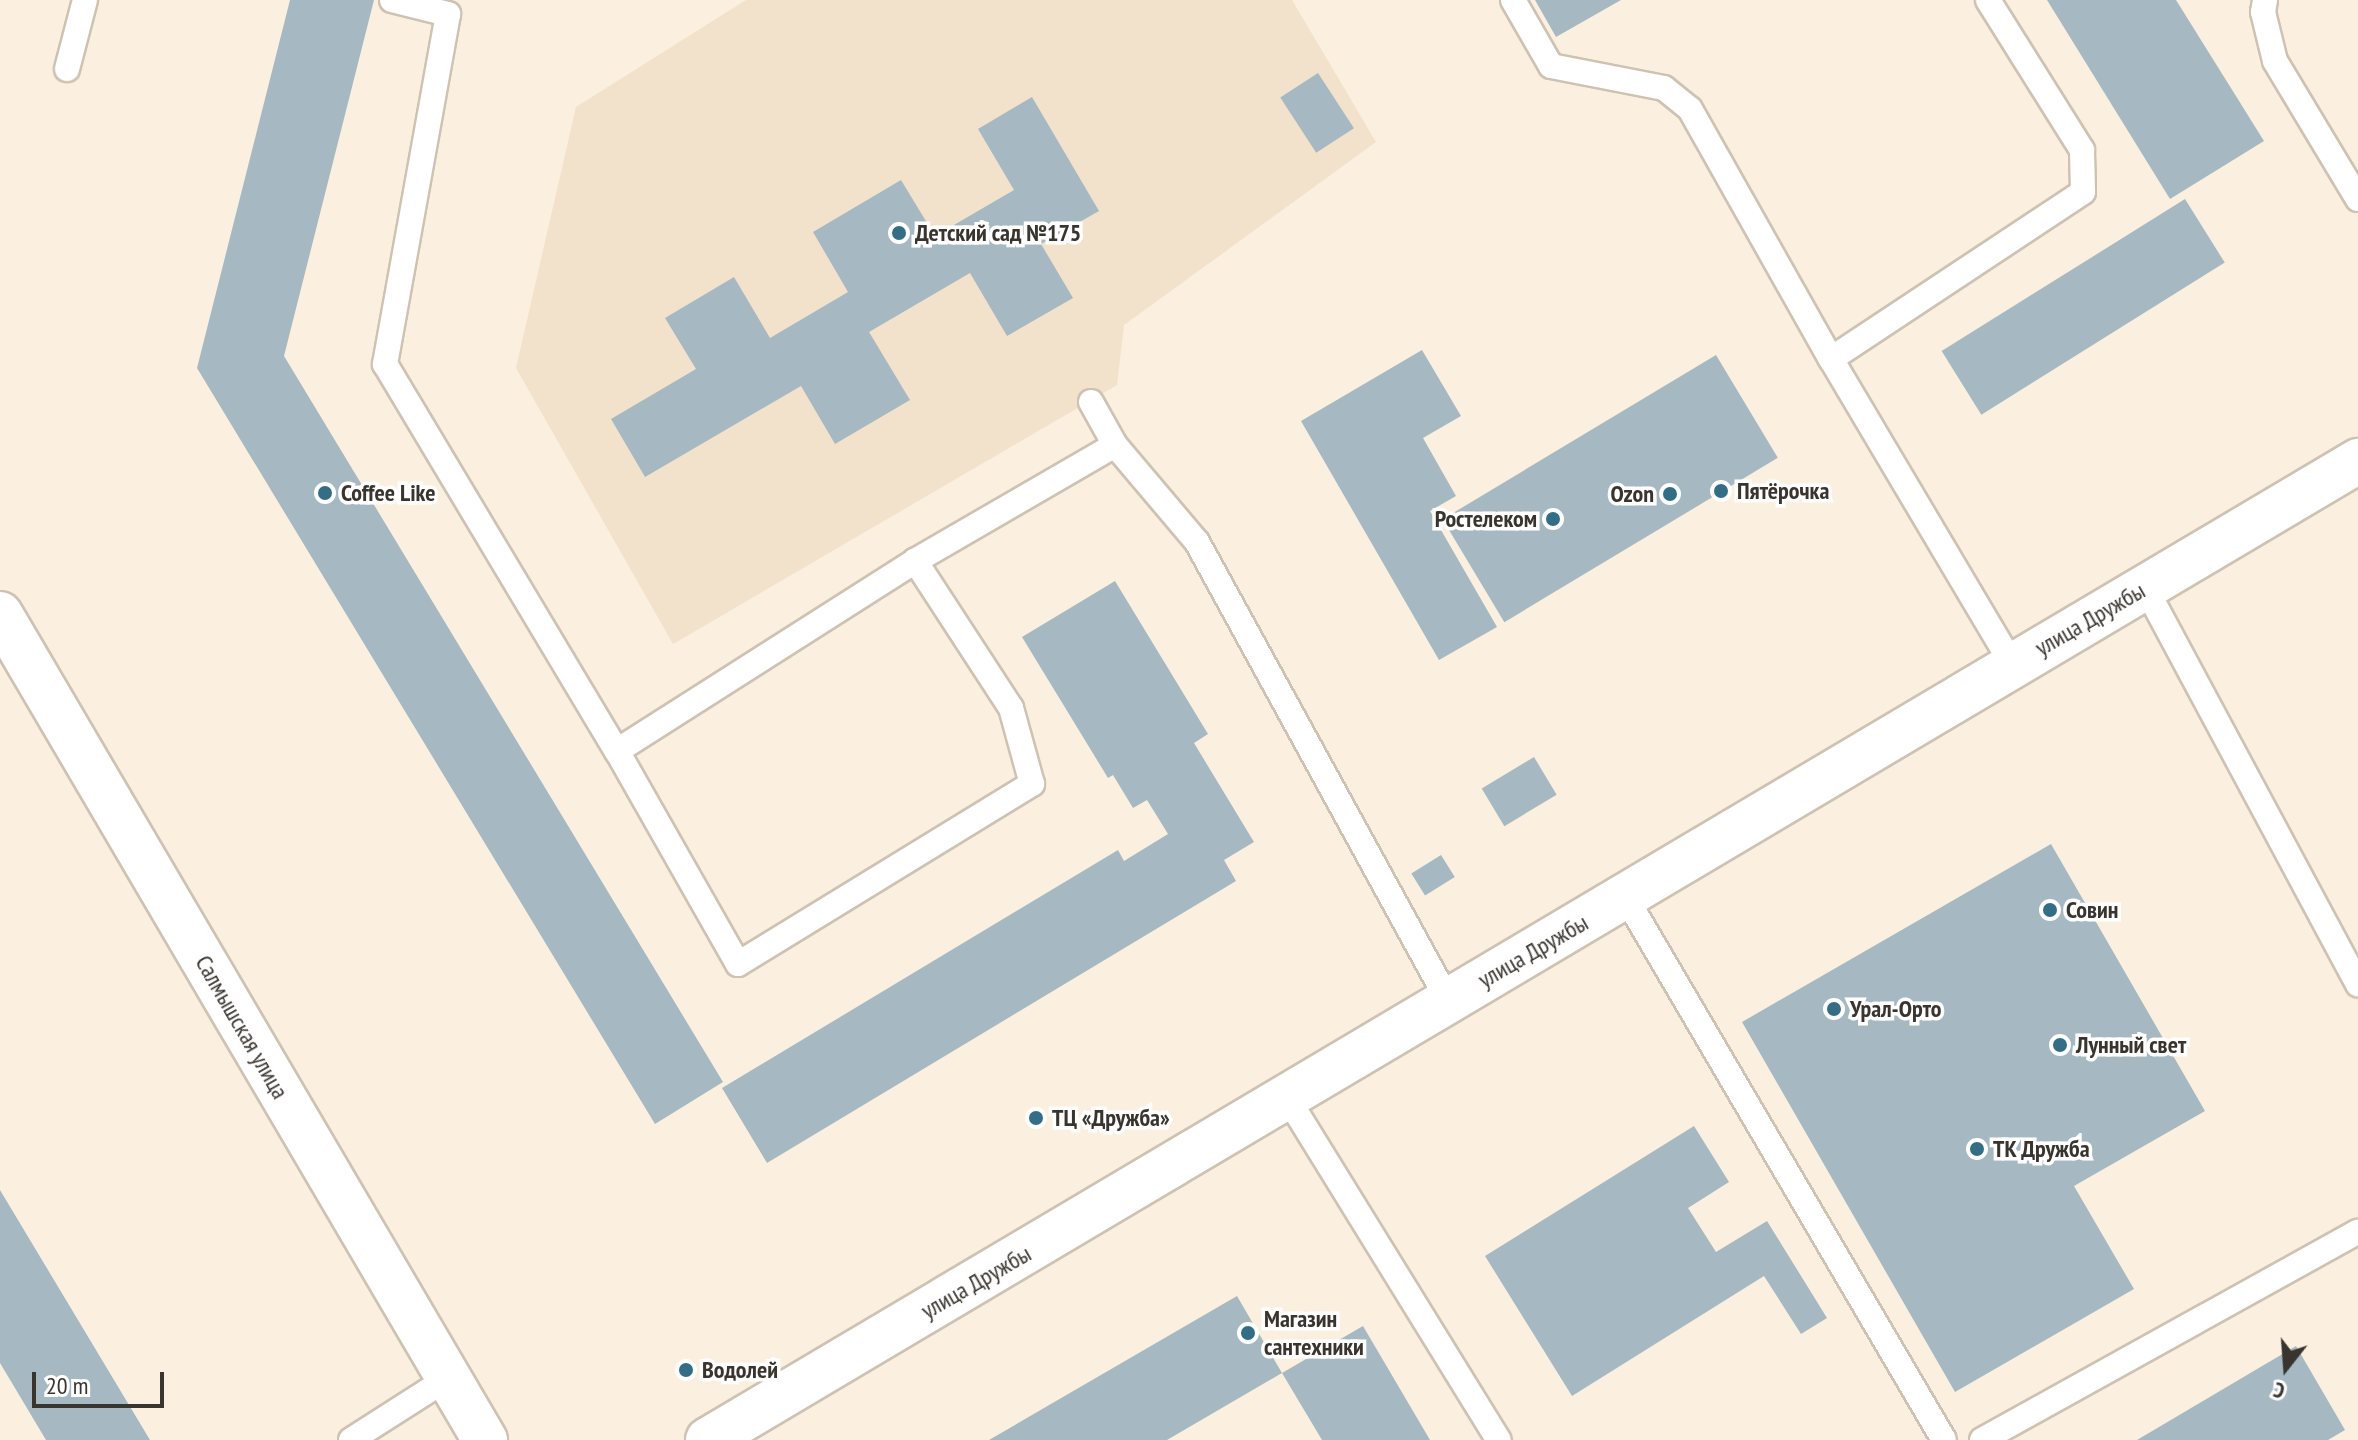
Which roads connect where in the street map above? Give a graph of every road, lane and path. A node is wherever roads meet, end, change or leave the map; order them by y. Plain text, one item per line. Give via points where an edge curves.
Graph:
1 (85, 0) edge
2 (392, 0) edge
3 (1513, 0) edge
4 (1988, 0) edge
5 (2265, 0) edge
6 (449, 7) edge
7 (67, 69) dead end
8 (2358, 199) edge
9 (1831, 359) junction
10 (1091, 402) dead end
11 (1115, 445) junction
12 (2358, 461) edge
13 (915, 561) junction
14 (2145, 587) junction
15 (0, 614) edge
16 (2012, 664) junction
17 (617, 751) junction
18 (1626, 898) junction
19 (2358, 985) edge
20 (1448, 1000) junction
21 (1288, 1099) junction
22 (2358, 1232) edge
23 (448, 1378) junction
24 (351, 1440) edge
25 (485, 1440) edge
26 (708, 1440) edge
27 (1499, 1440) edge
28 (1944, 1440) edge
29 (1982, 1440) edge

1 - 7 lane
2 - 6 lane
3 - 9 lane via 1551,66 1664,88 1690,109
4 - 9 lane via 2082,150 2083,192
5 - 8 lane via 2275,61
6 - 17 lane via 385,364
9 - 16 lane
10 - 11 lane
11 - 13 lane
11 - 20 lane via 1197,542
12 - 14 street, улица Дружбы
13 - 17 lane
13 - 17 lane via 1011,708 1032,784 738,964
14 - 16 street, улица Дружбы
14 - 19 lane
15 - 23 street, Салмышская улица
16 - 18 street, улица Дружбы
18 - 20 street, улица Дружбы
18 - 28 lane
20 - 21 street, улица Дружбы
21 - 26 street, улица Дружбы
21 - 27 lane
22 - 29 lane
23 - 24 lane
23 - 25 street, Салмышская улица

